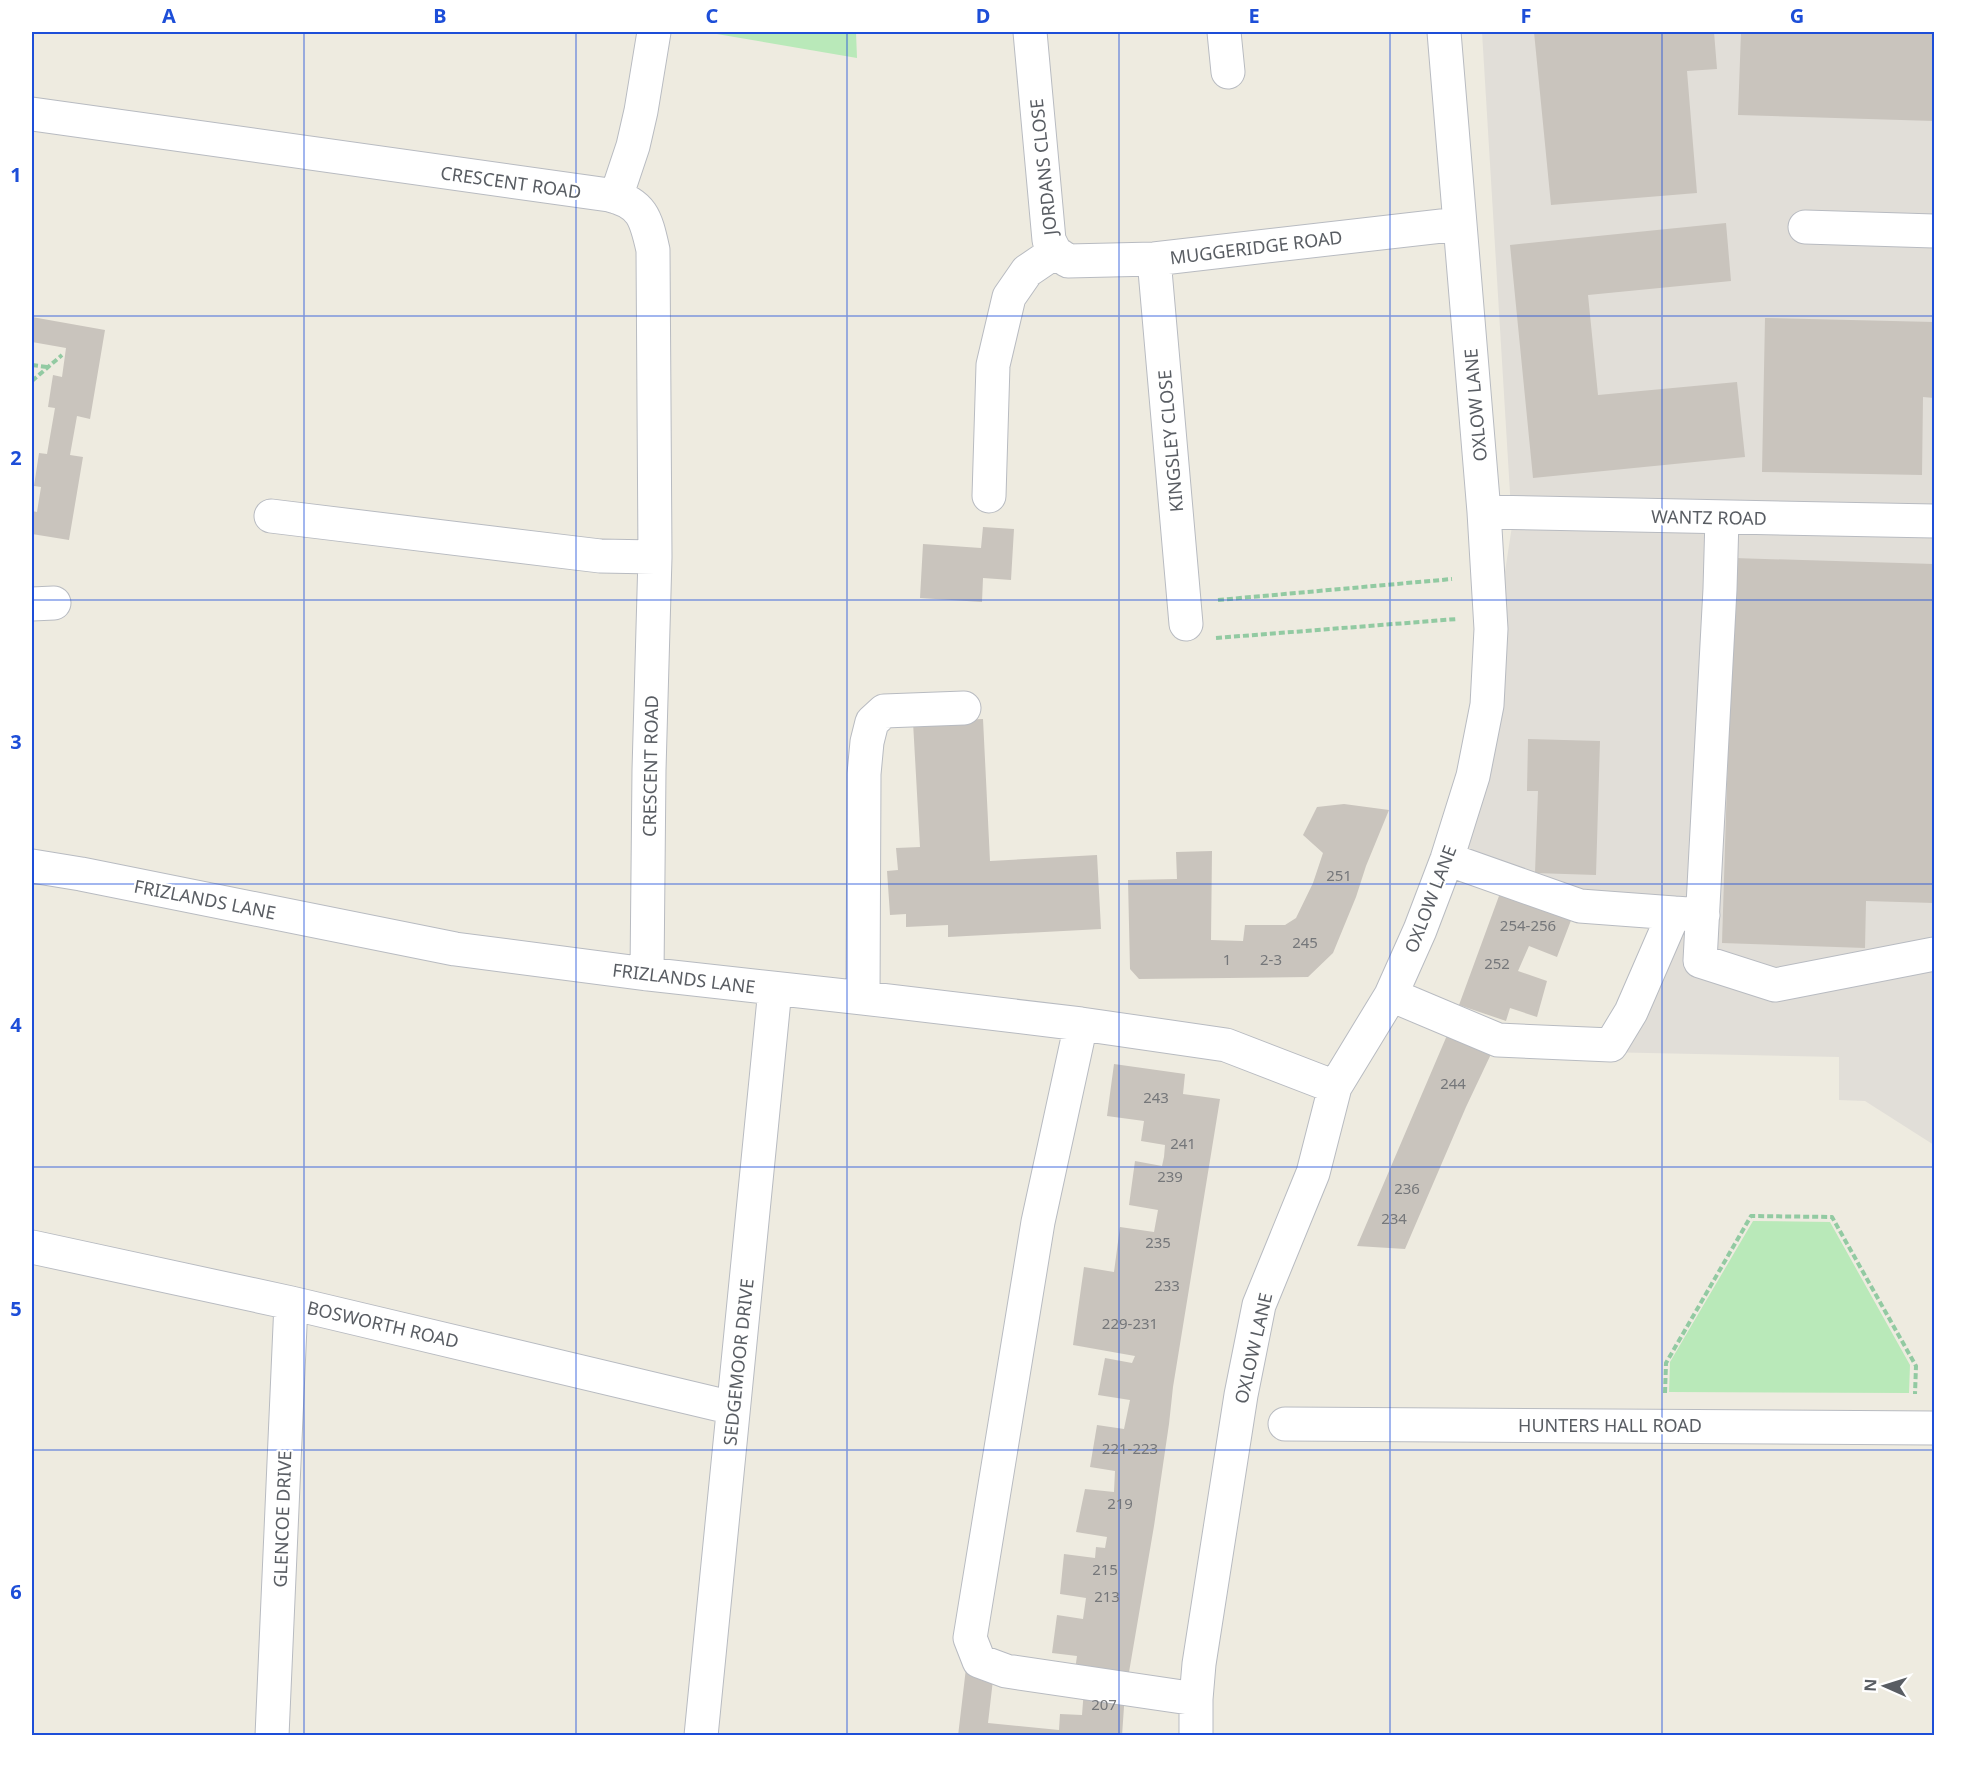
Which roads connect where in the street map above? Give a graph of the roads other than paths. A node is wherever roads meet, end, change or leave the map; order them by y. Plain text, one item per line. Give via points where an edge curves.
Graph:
1 (654, 32) edge
2 (1030, 32) edge
3 (1224, 32) edge
4 (1444, 32) edge
5 (1228, 72) dead end
6 (32, 114) edge
7 (616, 197) junction
8 (1459, 224) junction
9 (1805, 227) dead end
10 (1935, 231) edge
11 (1055, 252) junction
12 (1154, 259) junction
13 (990, 496) dead end
14 (1484, 512) junction
15 (271, 516) dead end
16 (1722, 518) junction
17 (1935, 521) edge
18 (655, 557) junction
19 (1185, 613) road end
20 (964, 708) dead end
21 (1447, 859) junction
22 (32, 866) edge
23 (1688, 914) junction
24 (1935, 954) edge
25 (647, 975) junction
26 (775, 989) junction
27 (1391, 994) junction
28 (863, 998) junction
29 (1081, 1024) junction
30 (1335, 1087) junction
31 (32, 1247) edge
32 (291, 1303) junction
33 (733, 1408) junction
34 (1285, 1424) dead end
35 (1925, 1427) edge
36 (1196, 1699) junction
37 (272, 1736) edge
38 (701, 1736) edge
39 (1196, 1736) edge

1 - 7 street via 633,146
2 - 11 street, JORDANS CLOSE via 1049,240
3 - 5 street
4 - 8 street, OXLOW LANE
6 - 7 street, CRESCENT ROAD
7 - 18 street, CRESCENT ROAD via 632,203 647,223 653,250
8 - 12 street, MUGGERIDGE ROAD
8 - 14 street, OXLOW LANE
9 - 10 street
11 - 12 street, MUGGERIDGE ROAD via 1068,261
11 - 13 street, JORDANS CLOSE via 1027,271 1009,297 993,364
12 - 19 street, KINGSLEY CLOSE
14 - 16 street, WANTZ ROAD
14 - 21 street, OXLOW LANE via 1490,616 1487,705 1473,776
15 - 18 street via 600,556
16 - 17 street, WANTZ ROAD
16 - 23 street via 1720,589
18 - 25 street, CRESCENT ROAD
20 - 28 street via 884,711 872,722 864,774
21 - 23 street via 1580,906
21 - 27 street, OXLOW LANE
22 - 25 street, FRIZLANDS LANE via 455,949
23 - 24 street via 1700,961 1775,985
23 - 27 street via 1611,1045 1498,1040
25 - 26 street, FRIZLANDS LANE
26 - 28 street, FRIZLANDS LANE
26 - 33 street, SEDGEMOOR DRIVE
27 - 30 street, OXLOW LANE
28 - 29 street, FRIZLANDS LANE
29 - 30 street, FRIZLANDS LANE via 1226,1045
29 - 36 street via 1038,1222 970,1638 979,1661 1006,1671
30 - 36 street, OXLOW LANE via 1313,1173 1259,1305 1241,1395
31 - 32 street, BOSWORTH ROAD
32 - 33 street, BOSWORTH ROAD
32 - 37 street, GLENCOE DRIVE
33 - 38 street, SEDGEMOOR DRIVE
34 - 35 street, HUNTERS HALL ROAD
36 - 39 street, OXLOW LANE

